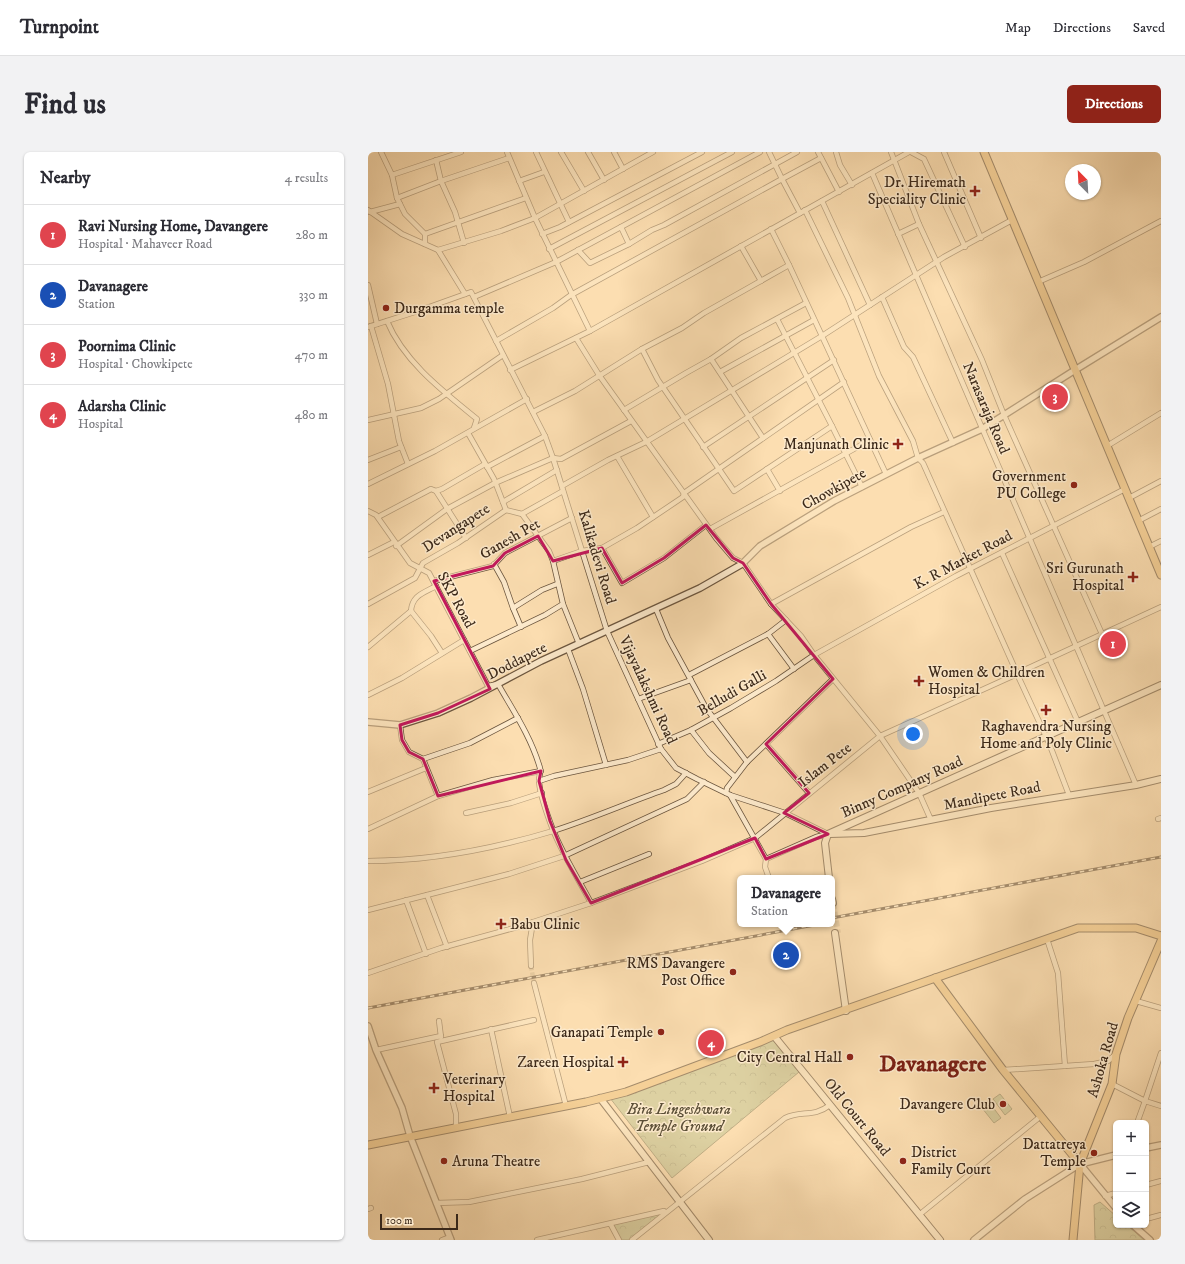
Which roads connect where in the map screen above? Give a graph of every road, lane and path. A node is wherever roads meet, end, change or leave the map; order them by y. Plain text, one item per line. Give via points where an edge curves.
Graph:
1 (381, 152) edge
2 (461, 152) edge
3 (507, 152) edge
4 (536, 152) edge
5 (561, 152) edge
6 (588, 152) edge
7 (614, 152) edge
8 (641, 152) edge
9 (653, 152) edge
10 (702, 152) edge
11 (732, 152) edge
12 (760, 152) edge
13 (769, 152) edge
14 (798, 152) edge
15 (818, 152) edge
16 (836, 152) edge
17 (891, 152) edge
18 (910, 152) edge
19 (944, 152) edge
20 (984, 152) edge
21 (644, 157) junction
22 (509, 158) junction
23 (821, 158) junction
24 (436, 160) junction
25 (895, 160) junction
26 (775, 164) junction
27 (623, 169) junction
28 (544, 172) junction
29 (872, 173) junction
30 (392, 175) junction
31 (782, 179) junction
32 (604, 180) junction
33 (441, 181) junction
34 (519, 181) junction
35 (852, 185) junction
36 (584, 191) junction
37 (839, 192) junction
38 (397, 198) junction
39 (526, 198) junction
40 (822, 201) junction
41 (400, 204) junction
42 (560, 204) junction
43 (806, 210) junction
44 (369, 211) edge
45 (800, 213) junction
46 (535, 218) junction
47 (1012, 220) junction
48 (1161, 220) edge
49 (569, 222) junction
50 (457, 223) junction
51 (919, 224) junction
52 (621, 227) junction
53 (771, 229) junction
54 (425, 234) junction
55 (542, 234) junction
56 (898, 234) junction
57 (981, 238) junction
58 (464, 243) junction
59 (425, 244) junction
60 (629, 244) junction
61 (741, 246) junction
62 (965, 247) junction
63 (549, 249) junction
64 (438, 250) junction
65 (578, 250) junction
66 (556, 262) junction
67 (937, 262) junction
68 (789, 265) junction
69 (916, 276) junction
70 (761, 281) junction
71 (1038, 282) junction
72 (368, 285) edge
73 (465, 294) junction
74 (369, 295) edge
75 (571, 295) junction
76 (474, 297) junction
77 (882, 298) junction
78 (806, 303) junction
79 (870, 305) junction
80 (855, 315) junction
81 (1161, 317) edge
82 (777, 319) junction
83 (814, 320) junction
84 (387, 321) junction
85 (377, 324) junction
86 (370, 327) edge
87 (590, 331) junction
88 (785, 335) junction
89 (822, 336) junction
90 (576, 338) junction
91 (496, 341) junction
92 (642, 349) junction
93 (794, 352) junction
94 (503, 355) junction
95 (711, 359) junction
96 (834, 360) junction
97 (510, 370) junction
98 (1075, 370) junction
99 (720, 372) junction
100 (598, 375) junction
101 (807, 378) junction
102 (844, 382) junction
103 (663, 386) junction
104 (732, 391) junction
105 (446, 394) junction
106 (527, 399) junction
107 (818, 400) junction
108 (624, 410) junction
109 (533, 412) junction
110 (1161, 413) edge
111 (394, 415) junction
112 (1004, 415) junction
113 (749, 416) junction
114 (368, 420) edge
115 (685, 420) junction
116 (631, 421) junction
117 (832, 426) junction
118 (474, 428) junction
119 (982, 429) junction
120 (468, 433) junction
121 (545, 436) junction
122 (764, 438) junction
123 (870, 440) junction
124 (646, 442) junction
125 (953, 442) junction
126 (703, 446) junction
127 (1107, 446) junction
128 (401, 447) junction
129 (844, 454) junction
130 (616, 456) junction
131 (553, 458) junction
132 (918, 458) junction
133 (368, 460) edge
134 (408, 464) junction
135 (486, 466) junction
136 (719, 469) junction
137 (767, 469) junction
138 (557, 470) junction
139 (886, 474) junction
140 (1161, 481) edge
141 (495, 482) junction
142 (368, 484) edge
143 (862, 487) junction
144 (563, 488) junction
145 (1125, 489) junction
146 (436, 491) junction
147 (780, 491) junction
148 (684, 493) junction
149 (1129, 498) junction
150 (503, 502) junction
151 (447, 509) junction
152 (1161, 509) edge
153 (506, 510) junction
154 (368, 511) edge
155 (944, 512) junction
156 (522, 514) junction
157 (378, 517) junction
158 (653, 517) junction
159 (572, 518) junction
160 (1138, 521) junction
161 (1053, 526) junction
162 (708, 527) junction
163 (538, 536) junction
164 (466, 538) junction
165 (1030, 539) junction
166 (1161, 541) edge
167 (395, 544) junction
168 (1149, 547) junction
169 (602, 548) junction
170 (582, 551) junction
171 (1002, 553) junction
172 (368, 555) edge
173 (553, 561) junction
174 (743, 563) junction
175 (494, 564) junction
176 (419, 568) junction
177 (971, 568) junction
178 (1161, 575) edge
179 (434, 581) junction
180 (557, 584) junction
181 (436, 586) junction
182 (368, 604) edge
183 (563, 604) junction
184 (771, 604) junction
185 (1161, 607) edge
186 (513, 608) junction
187 (656, 609) junction
188 (411, 610) junction
189 (786, 620) junction
190 (521, 627) junction
191 (607, 631) junction
192 (768, 634) junction
193 (1102, 634) junction
194 (464, 640) junction
195 (579, 644) junction
196 (1076, 646) junction
197 (368, 647) edge
198 (568, 649) junction
199 (470, 651) junction
200 (442, 653) junction
201 (814, 655) junction
202 (1049, 659) junction
203 (794, 669) junction
204 (1017, 674) junction
205 (690, 678) junction
206 (833, 679) junction
207 (498, 684) junction
208 (1161, 685) edge
209 (368, 695) edge
210 (638, 699) junction
211 (1104, 710) junction
212 (518, 718) junction
213 (713, 718) junction
214 (368, 722) edge
215 (1078, 722) junction
216 (400, 725) junction
217 (691, 730) junction
218 (880, 736) junction
219 (1045, 737) junction
220 (658, 744) junction
221 (766, 744) junction
222 (661, 749) junction
223 (423, 759) junction
224 (747, 762) junction
225 (606, 765) junction
226 (426, 768) junction
227 (540, 771) junction
228 (686, 773) junction
229 (735, 778) junction
230 (1161, 778) edge
231 (539, 781) junction
232 (704, 782) junction
233 (1136, 785) junction
234 (368, 792) edge
235 (542, 792) junction
236 (809, 793) junction
237 (919, 793) junction
238 (728, 794) junction
239 (1069, 795) junction
240 (438, 796) junction
241 (466, 813) dead end
242 (785, 813) junction
243 (931, 820) junction
244 (368, 829) edge
245 (554, 830) junction
246 (826, 834) junction
247 (755, 838) junction
248 (649, 854) dead end
249 (564, 856) junction
250 (766, 859) junction
251 (368, 861) edge
252 (768, 875) edge
253 (825, 875) edge
254 (829, 875) edge
255 (580, 882) junction
256 (428, 895) junction
257 (406, 900) junction
258 (591, 903) junction
259 (368, 910) edge
260 (533, 922) junction
261 (836, 933) tunnel mouth
262 (1161, 936) edge
263 (1047, 939) junction
264 (1161, 941) edge
265 (448, 947) junction
266 (426, 954) junction
267 (531, 966) tunnel mouth
268 (368, 973) edge
269 (935, 978) junction
270 (534, 983) tunnel mouth
271 (1136, 1000) junction
272 (1161, 1008) edge
273 (847, 1010) junction
274 (534, 1020) dead end
275 (439, 1021) dead end
276 (368, 1026) edge
277 (491, 1029) junction
278 (774, 1036) junction
279 (442, 1038) junction
280 (376, 1050) junction
281 (1161, 1053) edge
282 (1116, 1054) junction
283 (1065, 1066) junction
284 (1004, 1070) junction
285 (1112, 1084) junction
286 (600, 1098) junction
287 (1145, 1101) junction
288 (830, 1105) junction
289 (566, 1106) junction
290 (1161, 1106) edge
291 (1041, 1116) junction
292 (510, 1117) junction
293 (1138, 1120) edge
294 (456, 1127) junction
295 (410, 1136) junction
296 (368, 1145) edge
297 (1161, 1145) edge
298 (1149, 1147) edge
299 (1113, 1157) edge
300 (649, 1162) junction
301 (1080, 1164) junction
302 (1161, 1182) edge
303 (1149, 1184) edge
304 (1113, 1194) edge
305 (1104, 1196) junction
306 (678, 1201) junction
307 (436, 1203) junction
308 (1113, 1205) edge
309 (667, 1210) junction
310 (919, 1215) junction
311 (1161, 1215) edge
312 (1149, 1218) edge
313 (611, 1224) junction
314 (1136, 1228) edge
315 (451, 1238) edge
316 (442, 1240) edge
317 (537, 1240) edge
318 (619, 1240) edge
319 (632, 1240) edge
320 (709, 1240) edge
321 (940, 1240) edge
322 (974, 1240) edge
323 (1073, 1240) edge
324 (1150, 1240) edge

1 - 30 street
2 - 24 street
3 - 22 street
4 - 28 street
5 - 36 street
6 - 32 street
7 - 27 street
8 - 21 street
9 - 21 street
10 - 49 street
11 - 63 street
12 - 52 street
13 - 26 street
14 - 26 street
15 - 23 street
16 - 35 street via 840,165
17 - 25 street
18 - 25 street
18 - 62 street via 924,159
19 - 57 street
20 - 47 main road
21 - 27 street
22 - 33 street
22 - 34 street
23 - 31 street
23 - 37 street
24 - 30 street
24 - 33 street
25 - 29 street
25 - 51 street via 897,172
26 - 31 street
26 - 60 street
27 - 32 street
28 - 34 street
28 - 42 street
29 - 35 street
29 - 56 street, Narasaraja Road
30 - 38 street
31 - 45 street
31 - 75 street
32 - 36 street
33 - 38 street
33 - 50 street via 455,212
34 - 39 street
35 - 37 street
36 - 42 street
37 - 40 street
38 - 41 street
39 - 46 street
39 - 50 street
40 - 43 street
40 - 79 street
41 - 44 street
41 - 54 street via 405,214
42 - 46 street
42 - 49 street
43 - 45 street
43 - 80 street
44 - 59 street via 402,234
45 - 53 street
46 - 55 street
46 - 58 street
47 - 57 street
47 - 71 main road
48 - 71 street via 1084,262
49 - 55 street
50 - 54 street
50 - 58 street
51 - 56 street
51 - 67 street
52 - 60 street
52 - 65 street
53 - 61 street
53 - 68 street
54 - 59 street
55 - 63 street
56 - 69 street, Narasaraja Road
57 - 62 street
58 - 64 street
59 - 64 street
60 - 65 street via 590,263
61 - 70 street
61 - 87 street
62 - 67 street
63 - 66 street
64 - 73 street
65 - 66 street
66 - 75 street
66 - 76 street
67 - 69 street
67 - 112 street
68 - 70 street
68 - 78 street
69 - 77 street
69 - 119 street, Narasaraja Road
70 - 92 street
71 - 98 main road
72 - 74 street
73 - 76 street via 471,292
73 - 84 street
74 - 85 street
75 - 87 street
75 - 91 street
76 - 91 street, Kalikadevi Road
77 - 79 street
77 - 125 street
78 - 82 street
78 - 83 street
79 - 80 street
80 - 89 street
80 - 132 street via 879,376 914,441
81 - 98 street, Chowkipete
82 - 88 street
82 - 95 street via 741,338
83 - 88 street
83 - 89 street
84 - 85 street
84 - 105 street via 392,334 407,354
85 - 86 street
86 - 111 street via 388,384
87 - 90 street
88 - 93 street
88 - 99 street
89 - 93 street
89 - 96 street
90 - 97 street
90 - 100 street
91 - 94 street, Kalikadevi Road
92 - 100 street
92 - 103 street
93 - 101 street
93 - 104 street
94 - 97 street, Kalikadevi Road
94 - 105 street
95 - 99 street
95 - 103 street
96 - 101 street
96 - 102 street
97 - 106 street, Kalikadevi Road
98 - 112 street, Chowkipete
98 - 127 main road
99 - 104 street
100 - 108 street
100 - 109 street via 575,391
101 - 107 street
101 - 113 street
102 - 107 street
102 - 123 street
103 - 108 street
103 - 115 street
104 - 113 street
104 - 115 street
105 - 111 street via 421,408
105 - 118 street via 477,419
106 - 109 street, Kalikadevi Road
106 - 118 street
107 - 117 street
107 - 122 street
108 - 116 street
109 - 121 street, Kalikadevi Road
110 - 127 street
111 - 114 street
111 - 128 street
112 - 119 street, Chowkipete
112 - 161 street
113 - 122 street
113 - 126 street
115 - 124 street
115 - 126 street
116 - 124 street
116 - 131 street via 561,459
117 - 129 street
117 - 137 street
118 - 120 street
119 - 125 street, Chowkipete
119 - 165 street, Narasaraja Road
120 - 134 street
120 - 135 street
121 - 131 street, Kalikadevi Road
121 - 135 street
122 - 136 street
123 - 129 street
123 - 139 street
124 - 130 street
124 - 148 street
125 - 132 street, Chowkipete
126 - 136 street
127 - 145 main road
128 - 133 street
128 - 134 street
129 - 143 street
129 - 147 street
130 - 144 street
130 - 158 street
131 - 138 street, Kalikadevi Road
131 - 141 street
132 - 139 street, Chowkipete
132 - 155 street
134 - 142 street
135 - 141 street
135 - 146 street
136 - 137 street via 734,491
136 - 148 street
137 - 147 street
138 - 144 street, Kalikadevi Road
138 - 150 street
139 - 143 street, Chowkipete
140 - 149 street
141 - 150 street
141 - 151 street
143 - 174 street, Chowkipete via 760,546
144 - 156 street
144 - 159 street, Kalikadevi Road
145 - 149 main road
145 - 161 street, K. R Market Road
146 - 151 street
146 - 157 street via 431,489
147 - 162 street
148 - 158 street via 683,497
148 - 162 street
149 - 160 main road
150 - 153 street
151 - 164 street
151 - 167 street
152 - 160 street
153 - 156 street
153 - 164 street, Devangapete
154 - 157 street, SKP Road
155 - 177 street
155 - 184 street via 911,527
156 - 163 street
157 - 167 street, SKP Road
158 - 169 street
159 - 163 street, Ganesh Pet
159 - 170 street, Kalikadevi Road
160 - 168 main road
161 - 165 street, K. R Market Road
161 - 193 street
162 - 169 street via 664,558 622,582
162 - 174 street via 733,558
163 - 173 street
163 - 175 street, Ganesh Pet via 505,553
164 - 176 street, Devangapete via 423,563
165 - 171 street, K. R Market Road
165 - 196 street, Narasaraja Road
166 - 168 street
167 - 172 street
167 - 176 street, SKP Road via 410,563
168 - 178 main road
169 - 170 street
170 - 173 street
170 - 191 street, Kalikadevi Road
171 - 177 street, K. R Market Road
171 - 202 street
173 - 180 street
174 - 184 street
174 - 187 street, Chowkipete via 700,588
175 - 179 street, Ganesh Pet
175 - 186 street via 504,582
176 - 179 street, SKP Road via 429,573
176 - 182 street, Devangapete via 415,578
177 - 201 street, K. R Market Road
177 - 204 street
179 - 181 street, SKP Road
180 - 183 street
180 - 186 street
181 - 188 street via 415,598
181 - 194 street, SKP Road
183 - 190 street
183 - 195 street
184 - 189 street
185 - 193 street, Islam Pete
186 - 190 street
187 - 191 street, Chowkipete
187 - 205 street via 668,638
188 - 197 street
188 - 200 street
189 - 192 street
189 - 201 street
190 - 199 street
191 - 195 street, Doddapete
191 - 210 street, Vijayalakshmi Road
192 - 203 street
192 - 205 street
193 - 196 street, Islam Pete
194 - 199 street, SKP Road
194 - 200 street
195 - 198 street, Doddapete
196 - 202 street, Islam Pete
196 - 211 street, Narasaraja Road
198 - 207 street, Doddapete
198 - 225 street
199 - 207 street, SKP Road via 488,686
200 - 209 street
201 - 203 street, Belludi Galli
201 - 206 street
202 - 204 street, Islam Pete
202 - 215 street
203 - 213 street, Belludi Galli
204 - 218 street, Islam Pete
204 - 219 street
205 - 210 street
205 - 213 street
206 - 218 street
206 - 221 street
207 - 212 street
207 - 216 street, Doddapete via 438,713
208 - 211 main road, Binny Company Road
210 - 220 street, Vijayalakshmi Road
211 - 215 main road, Binny Company Road
211 - 233 street, Narasaraja Road
212 - 223 street via 470,743
212 - 227 street via 532,743
213 - 217 street, Belludi Galli
213 - 224 street
214 - 216 street
215 - 219 main road, Binny Company Road
216 - 223 street via 402,740 410,752
217 - 220 street, Belludi Galli
217 - 229 street via 709,754
218 - 236 street, Islam Pete
218 - 237 street
219 - 237 main road, Binny Company Road
219 - 239 street
220 - 222 street, Vijayalakshmi Road
221 - 224 street
221 - 236 street
222 - 225 street
222 - 228 street, Vijayalakshmi Road via 676,768
223 - 226 street
224 - 229 street
225 - 231 street
226 - 234 street
226 - 240 street
227 - 231 street
227 - 240 street via 494,780
228 - 232 street, Vijayalakshmi Road
228 - 245 street via 676,784 664,790
229 - 238 street via 727,788
230 - 233 main road, Mandipete Road
231 - 235 street
232 - 238 street, Vijayalakshmi Road
232 - 249 street via 687,799
233 - 239 main road, Mandipete Road
235 - 241 street via 511,803
235 - 245 street
236 - 242 street, Islam Pete
237 - 243 street
237 - 246 main road, Binny Company Road
238 - 242 street, Vijayalakshmi Road
238 - 247 street
239 - 243 main road, Mandipete Road
240 - 244 street
242 - 246 street, Vijayalakshmi Road
242 - 247 street, Islam Pete
243 - 246 main road, Mandipete Road via 864,833
245 - 249 street
245 - 251 street via 448,856 407,861
246 - 250 street
246 - 253 main road via 822,846
246 - 254 main road
247 - 250 street
247 - 258 street, Islam Pete
248 - 255 street
249 - 255 street
249 - 256 street via 509,874
250 - 252 street
255 - 258 street
256 - 257 street
256 - 265 street
257 - 259 street
257 - 266 street
258 - 260 street, Islam Pete
260 - 265 street, Islam Pete
260 - 267 street via 530,940
261 - 273 main road
262 - 263 main road via 1136,928 1078,928
263 - 269 main road
263 - 283 street via 1058,973
264 - 271 main road, Ashoka Road
265 - 266 street, Islam Pete
266 - 268 street, Islam Pete
269 - 273 main road
269 - 284 main road
270 - 289 street
271 - 272 street
271 - 282 main road, Ashoka Road
273 - 278 main road
274 - 277 street
275 - 279 street
276 - 280 street
277 - 279 street
277 - 292 street
278 - 286 main road via 652,1083
278 - 288 main road, Old Court Road
279 - 280 street
279 - 294 street via 437,1042 456,1114
280 - 295 street via 402,1108
281 - 287 street
282 - 283 street via 1108,1061
282 - 285 main road, Ashoka Road
283 - 284 street
284 - 291 main road
285 - 287 street
285 - 301 main road, Ashoka Road
286 - 289 main road
286 - 300 main road
287 - 290 street
287 - 293 street
288 - 306 street via 817,1113 785,1118
288 - 310 main road, Old Court Road
289 - 292 main road
291 - 301 main road
291 - 310 street
292 - 294 main road
294 - 295 main road
295 - 296 main road
295 - 307 street
297 - 298 street
299 - 301 street
300 - 306 main road
300 - 307 street via 582,1179 469,1202
301 - 305 street
301 - 322 street via 1025,1200
301 - 323 main road, Ashoka Road
302 - 303 street
304 - 305 street
305 - 308 street
306 - 309 street
306 - 320 main road
307 - 315 street
309 - 313 street
309 - 319 street
310 - 321 main road, Old Court Road
311 - 312 street
313 - 317 street
313 - 318 street
314 - 324 street
315 - 316 street

